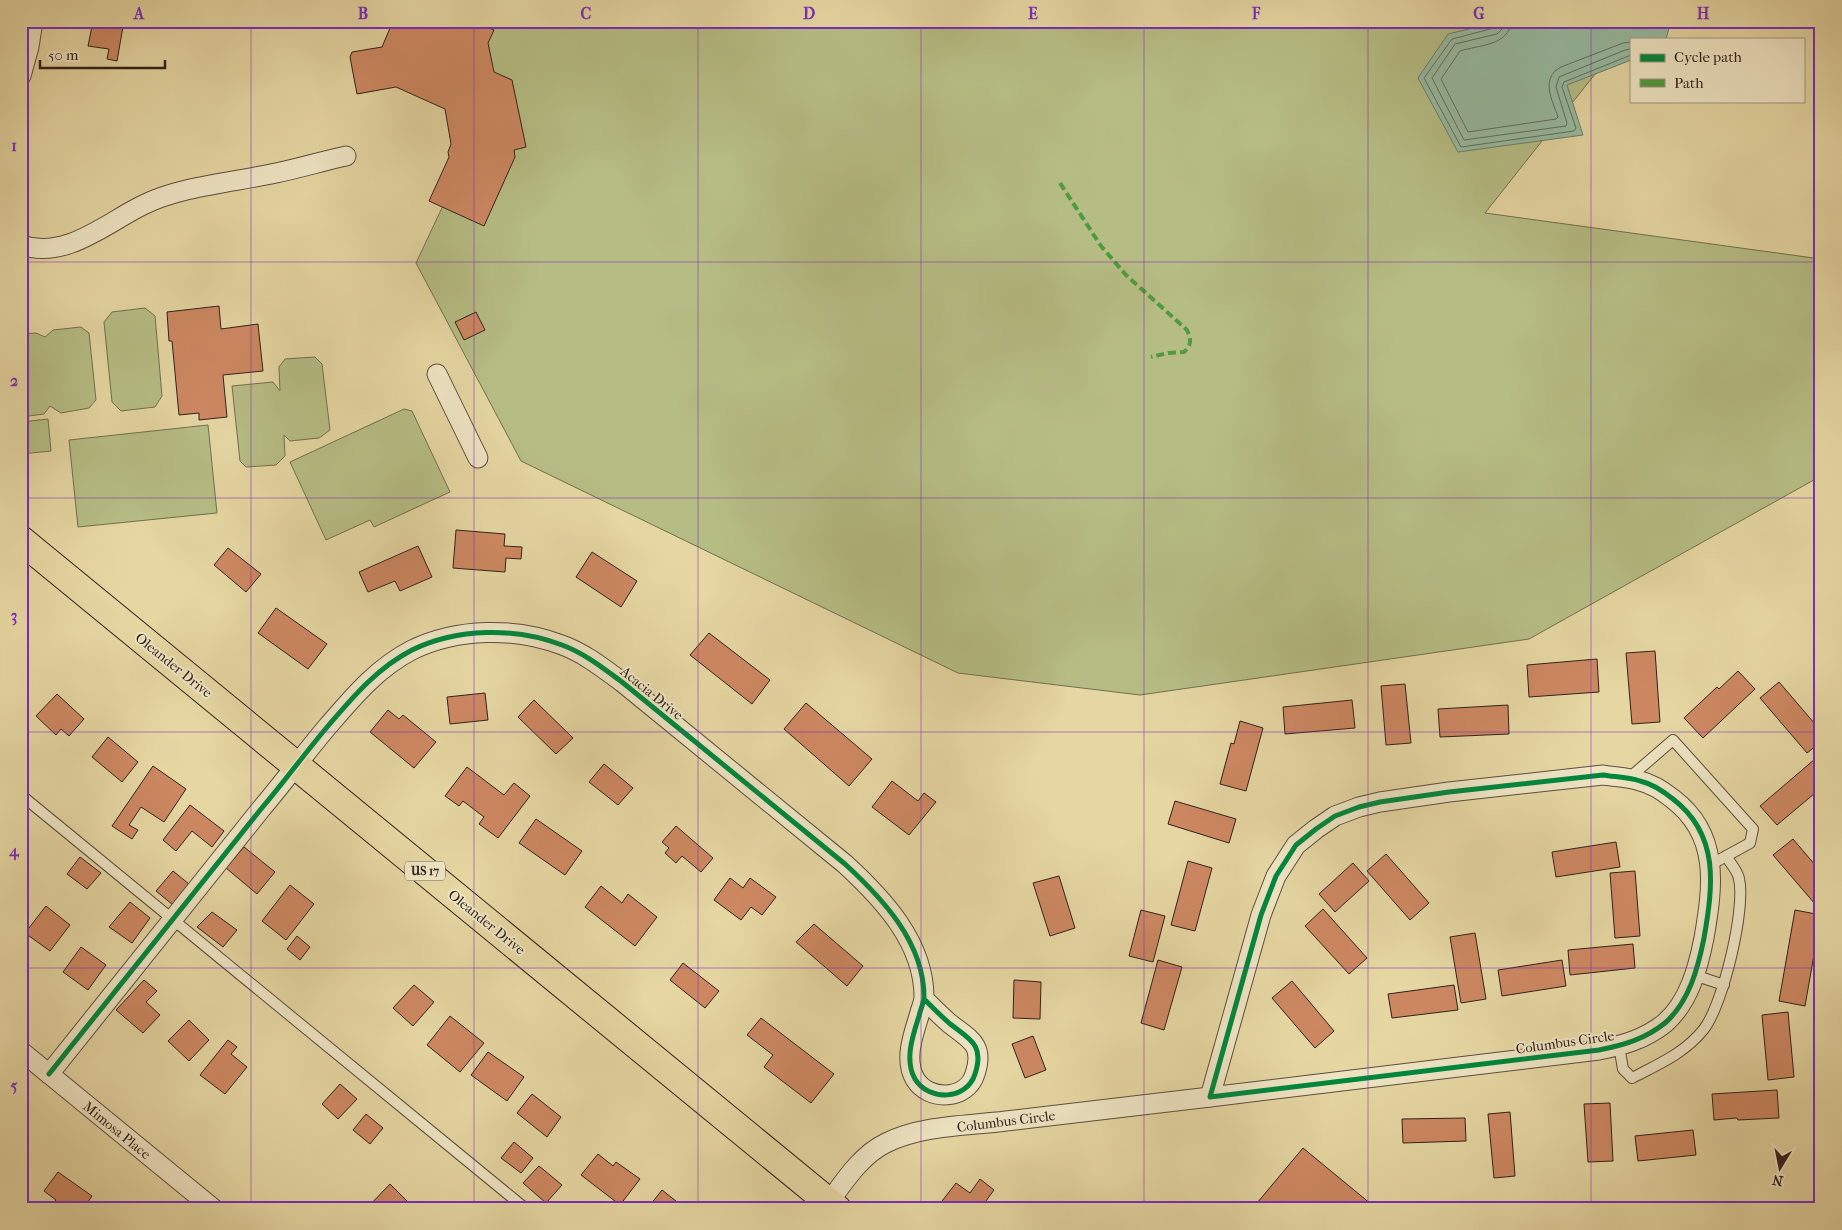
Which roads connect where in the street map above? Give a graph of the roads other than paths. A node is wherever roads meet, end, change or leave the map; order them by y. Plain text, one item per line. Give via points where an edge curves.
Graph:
1 (33, 21) edge
2 (21, 76) edge
3 (346, 156) dead end
4 (21, 245) edge
5 (437, 374) dead end
6 (478, 458) dead end
7 (21, 540) edge
8 (297, 765) junction
9 (1629, 778) junction
10 (21, 795) edge
11 (1718, 861) junction
12 (173, 920) junction
13 (1694, 975) junction
14 (1724, 985) junction
15 (924, 999) junction
16 (1619, 1046) junction
17 (21, 1051) edge
18 (49, 1074) junction
19 (1210, 1098) junction
20 (830, 1207) edge
21 (214, 1209) edge
22 (526, 1209) edge

1 - 2 street
3 - 4 street via 159,198 103,229 62,246 40,249
5 - 6 street
7 - 8 main road, Oleander Drive / US 17
8 - 12 street, Acacia Drive
8 - 15 street, Acacia Drive via 368,681 413,650 450,638 488,632 526,635 562,645 622,682 870,886 886,904 910,944 922,978
8 - 20 main road, Oleander Drive / US 17
9 - 11 street, Columbus Circle via 1655,786 1689,813
9 - 11 lane via 1674,740 1753,829 1750,843
9 - 19 street, Columbus Circle via 1589,776 1380,802 1335,816 1316,829 1296,845 1276,876 1261,915
10 - 12 lane
11 - 13 street, Columbus Circle
11 - 14 lane via 1739,878 1740,907
12 - 18 street, Acacia Drive
12 - 22 lane
13 - 14 lane
13 - 16 street, Columbus Circle via 1680,1005 1666,1022 1648,1035
14 - 16 lane via 1704,1028 1677,1055 1632,1078 1622,1070
15 - 15 street, Acacia Drive via 911,1043 914,1078 929,1092 942,1095 961,1092 974,1078 978,1052 970,1037 943,1018
16 - 19 street, Columbus Circle
17 - 18 street, Mimosa Place
18 - 21 street, Mimosa Place
19 - 20 street, Columbus Circle via 905,1135 870,1153 856,1167

